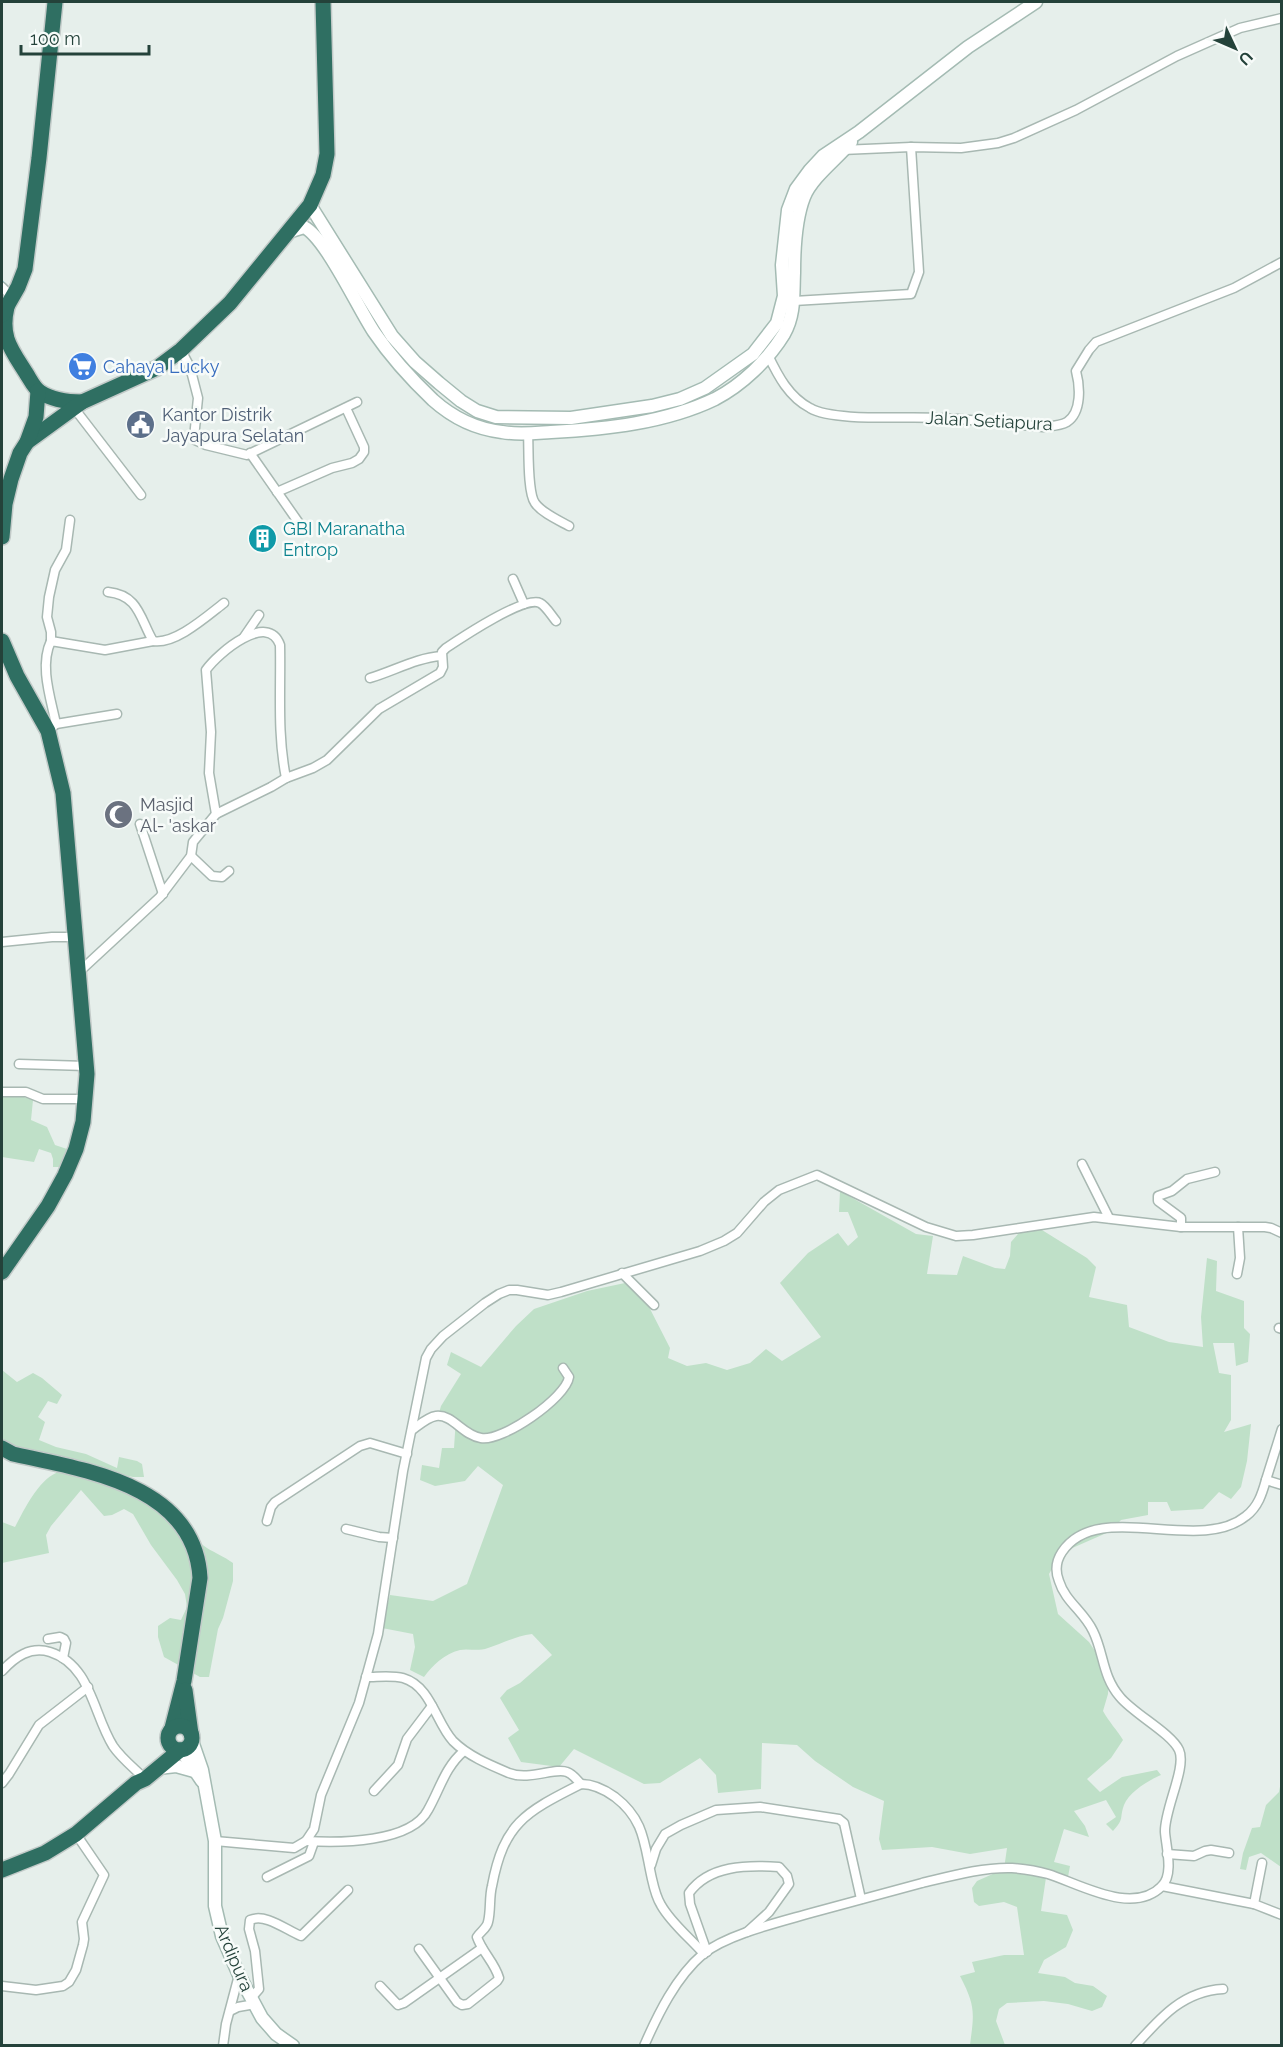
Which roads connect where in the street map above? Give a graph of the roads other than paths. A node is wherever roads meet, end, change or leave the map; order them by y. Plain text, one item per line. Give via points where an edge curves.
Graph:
1 (55, 2) edge
2 (323, 2) edge
3 (1036, 2) edge
4 (1281, 18) edge
5 (911, 147) junction
6 (839, 150) junction
7 (310, 205) junction
8 (288, 232) junction
9 (1281, 262) edge
10 (6, 302) edge
11 (794, 302) junction
12 (763, 343) junction
13 (6, 347) edge
14 (182, 350) junction
15 (768, 355) junction
16 (38, 391) junction
17 (357, 402) dead end
18 (78, 405) junction
19 (346, 408) junction
20 (528, 433) junction
21 (27, 442) junction
22 (250, 453) junction
23 (277, 492) junction
24 (141, 495) dead end
25 (70, 520) dead end
26 (301, 526) dead end
27 (569, 526) dead end
28 (2, 537) edge
29 (513, 579) dead end
30 (108, 592) dead end
31 (224, 603) dead end
32 (524, 604) junction
33 (259, 615) dead end
34 (556, 621) dead end
35 (244, 638) junction
36 (2, 641) edge
37 (51, 641) junction
38 (153, 641) junction
39 (441, 656) junction
40 (370, 678) dead end
41 (117, 714) dead end
42 (52, 728) junction
43 (286, 778) junction
44 (216, 814) junction
45 (140, 824) dead end
46 (191, 856) junction
47 (229, 871) dead end
48 (162, 894) junction
49 (76, 937) junction
50 (2, 942) edge
51 (79, 972) junction
52 (19, 1064) dead end
53 (86, 1066) junction
54 (2, 1092) edge
55 (86, 1099) junction
56 (1082, 1164) dead end
57 (1215, 1173) dead end
58 (1109, 1218) junction
59 (1181, 1227) junction
60 (1238, 1227) junction
61 (1281, 1233) edge
62 (2, 1272) edge
63 (622, 1273) junction
64 (1237, 1274) dead end
65 (654, 1305) dead end
66 (563, 1368) dead end
67 (1281, 1429) edge
68 (412, 1430) junction
69 (2, 1448) edge
70 (407, 1454) junction
71 (1266, 1480) junction
72 (1281, 1485) edge
73 (267, 1521) dead end
74 (346, 1529) dead end
75 (393, 1538) junction
76 (48, 1639) dead end
77 (63, 1658) junction
78 (2, 1671) edge
79 (366, 1677) junction
80 (184, 1681) junction
81 (88, 1688) junction
82 (432, 1706) junction
83 (170, 1733) junction
84 (186, 1744) junction
85 (464, 1751) junction
86 (158, 1768) junction
87 (194, 1771) junction
88 (141, 1779) junction
89 (203, 1782) junction
90 (2, 1783) edge
91 (581, 1784) junction
92 (374, 1791) dead end
93 (76, 1834) junction
94 (215, 1841) junction
95 (310, 1842) junction
96 (1229, 1853) dead end
97 (1167, 1854) junction
98 (1262, 1863) dead end
99 (650, 1868) junction
100 (2, 1870) edge
101 (267, 1877) dead end
102 (1162, 1886) junction
103 (348, 1890) dead end
104 (861, 1899) junction
105 (1254, 1904) junction
106 (1281, 1915) edge
107 (744, 1934) junction
108 (482, 1948) junction
109 (419, 1949) dead end
110 (705, 1953) junction
111 (239, 1975) junction
112 (440, 1978) junction
113 (2, 1986) edge
114 (380, 1986) dead end
115 (1223, 1989) dead end
116 (253, 2001) junction
117 (230, 2011) junction
118 (225, 2044) edge
119 (293, 2046) edge
120 (644, 2046) edge
121 (1135, 2046) edge

1 - 10 highway via 25,269
2 - 7 highway via 327,154
3 - 6 street via 968,46
4 - 5 street via 1232,32 1177,56 1014,138 961,148
5 - 6 street
5 - 11 street via 919,272 911,294
6 - 11 street via 805,195 798,220
6 - 12 street via 810,170 796,189 788,210 782,265 784,296 777,323
7 - 8 highway
7 - 12 street via 392,336 461,401 496,417 571,418 680,399 733,370
8 - 14 highway via 230,303
8 - 20 street via 304,227 311,231 391,356 440,406 458,419 484,428
9 - 15 street, Jalan Setiapura via 1234,288 1096,342 1076,371 1080,385 1075,410 1070,420 1059,425 832,415 811,410 784,386
10 - 13 highway
11 - 15 street via 790,322
12 - 15 street, Jalan Setiapura
13 - 16 highway
14 - 18 highway via 157,368
14 - 22 street via 198,398 195,440 243,455
15 - 20 street via 729,391 690,409 637,423
16 - 18 highway
16 - 21 highway via 36,417
17 - 19 street
18 - 21 highway
18 - 24 street
19 - 22 street
19 - 23 street via 364,447 360,459
20 - 27 street via 532,498 542,510
21 - 28 highway via 11,479
22 - 23 street
23 - 26 street
25 - 37 street via 66,550 55,570 49,597
29 - 32 street
30 - 38 street via 121,593 139,610
31 - 38 street via 182,633
32 - 34 street via 541,603
32 - 39 street via 465,636
33 - 35 street
35 - 43 street via 266,633 279,641 279,730
35 - 44 street via 219,655 206,670 211,732 209,772
36 - 42 highway via 16,676
37 - 38 street via 105,650
37 - 42 street via 45,662
39 - 40 street via 420,659
39 - 43 street via 440,673 379,709 327,760
41 - 42 street
42 - 49 highway via 63,793
43 - 44 street
44 - 46 street via 193,842
45 - 48 street
46 - 47 street via 212,876 222,877
46 - 48 street
48 - 51 street
49 - 50 street
49 - 51 highway
51 - 53 highway
52 - 53 street
53 - 55 highway
54 - 55 street via 26,1092 43,1099
55 - 62 highway via 76,1149 65,1175
56 - 58 street
57 - 59 street via 1187,1179 1158,1196 1162,1206 1181,1218
58 - 59 street
58 - 63 street via 956,1236 926,1227 817,1175 779,1190 724,1241
59 - 60 street
60 - 61 street via 1271,1228
60 - 64 street
63 - 65 street
63 - 68 street via 548,1295 509,1290 484,1303 431,1349 422,1372
66 - 68 street via 569,1377 563,1391 540,1411 493,1438 468,1434 453,1421 436,1415
67 - 71 street
68 - 70 street
69 - 80 highway via 115,1479 145,1493 174,1516 187,1533 199,1564
70 - 73 street via 370,1443 360,1446 275,1502
70 - 75 street
71 - 72 street
71 - 97 street via 1253,1510 1237,1522 1213,1528 1111,1528 1088,1532 1063,1549 1058,1558 1061,1589 1093,1632 1114,1690 1179,1750 1180,1764 1165,1827
74 - 75 street
75 - 79 street via 378,1634
76 - 77 street via 64,1639
77 - 78 street via 32,1650
77 - 81 street via 75,1667
79 - 82 street via 409,1681
79 - 95 street via 321,1795
80 - 83 highway
80 - 84 highway
81 - 88 street via 114,1748
81 - 90 street via 39,1725
82 - 85 street via 452,1740
82 - 92 street via 407,1739 398,1765
83 - 84 highway via 172,1748
83 - 84 highway via 183,1726
83 - 88 highway
84 - 86 highway
84 - 87 street, Ardipura
84 - 89 street, Ardipura via 202,1770
85 - 91 street via 512,1774 527,1777 564,1771
85 - 95 street via 444,1775 425,1815 410,1828 359,1840
86 - 87 street via 176,1766
86 - 88 highway
87 - 89 street, Ardipura
88 - 93 highway
89 - 94 street, Ardipura
91 - 99 street via 598,1787 629,1809 639,1824
91 - 108 street via 532,1811 505,1839 491,1888 488,1923 477,1935
93 - 100 highway
93 - 113 street via 104,1875 82,1922 84,1939 76,1970 63,1986 36,1990
94 - 95 street via 282,1848
94 - 111 street, Ardipura via 216,1918
95 - 101 street via 309,1856
96 - 97 street via 1210,1850 1194,1856
97 - 102 street via 1166,1881
98 - 105 street
99 - 104 street via 665,1834 716,1810 760,1807 817,1815 844,1823
99 - 110 street via 661,1906
102 - 104 street via 1144,1897 1126,1899 1044,1873 1011,1868 945,1878
102 - 105 street
103 - 116 street via 302,1936 269,1920 250,1920 260,1989
104 - 107 street
105 - 106 street
107 - 110 street
107 - 110 street via 769,1912 789,1884 788,1876 779,1867 736,1867 695,1886 689,1893 690,1904
108 - 112 street
108 - 112 street via 499,1978 468,2004 457,2002
109 - 112 street
110 - 120 street via 679,1983
111 - 116 street, Ardipura
111 - 117 street
112 - 114 street via 398,2005
115 - 121 street via 1195,1993 1181,2001
116 - 117 street
116 - 119 street, Ardipura via 271,2029
117 - 118 street

